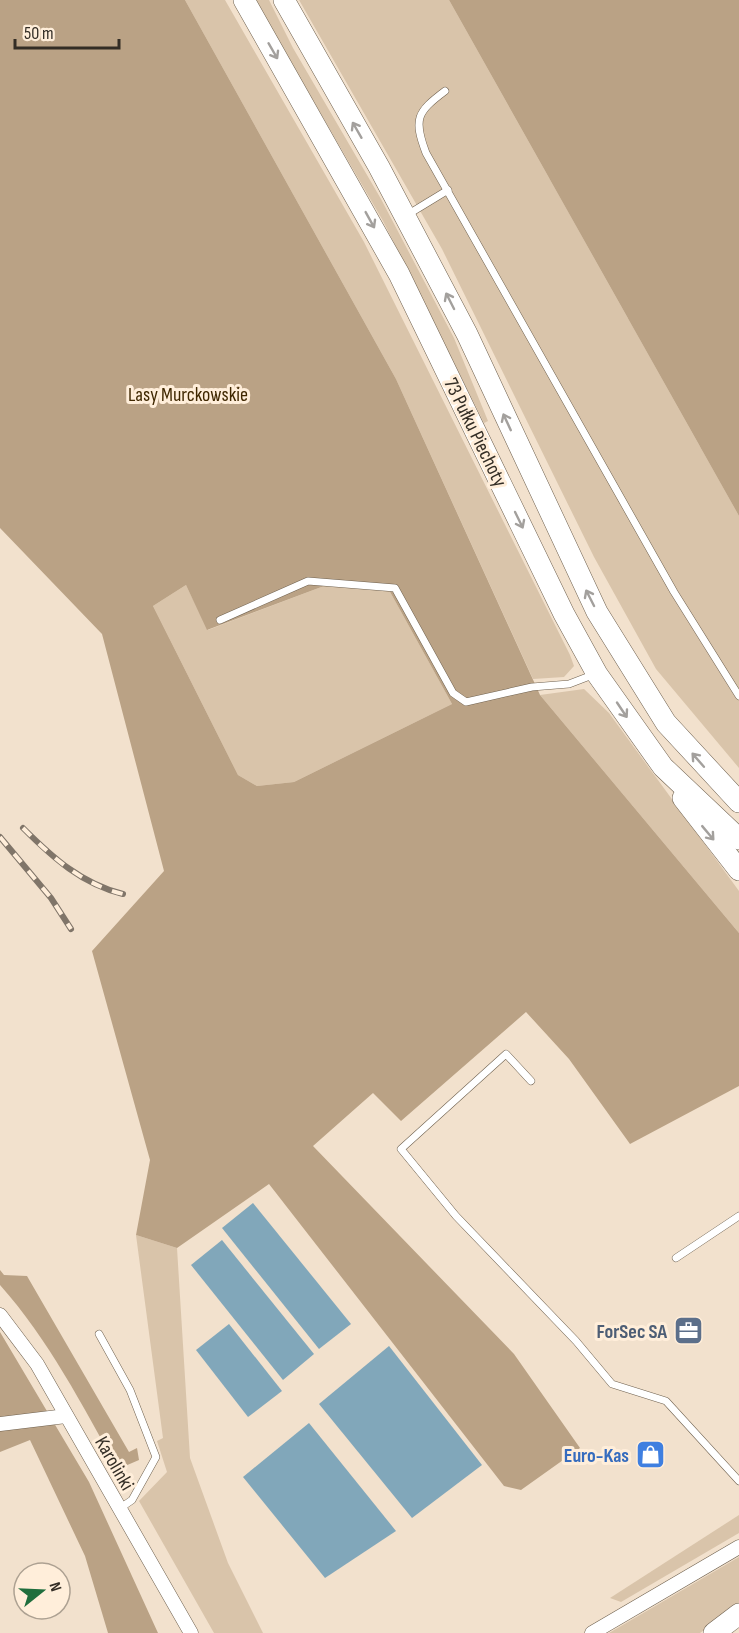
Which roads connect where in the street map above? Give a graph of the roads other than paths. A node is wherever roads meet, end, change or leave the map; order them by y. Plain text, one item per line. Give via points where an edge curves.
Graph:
1 (243, 0) edge
2 (284, 0) edge
3 (445, 91) dead end
4 (448, 190) junction
5 (405, 216) junction
6 (220, 620) dead end
7 (597, 674) junction
8 (739, 696) edge
9 (663, 767) junction
10 (739, 802) edge
11 (739, 840) edge
12 (739, 870) edge
13 (531, 1081) dead end
14 (739, 1216) edge
15 (676, 1258) dead end
16 (0, 1315) edge
17 (99, 1334) dead end
18 (66, 1416) junction
19 (0, 1424) edge
20 (739, 1481) edge
21 (119, 1509) junction
22 (739, 1547) edge
23 (739, 1614) edge
24 (739, 1628) edge
25 (191, 1633) edge
26 (592, 1633) edge
27 (714, 1633) edge
28 (730, 1633) edge

1 -> 7 main road, 73 Pułku Piechoty via 399,274
5 -> 2 main road, 73 Pułku Piechoty
3 - 4 lane via 424,107 417,125 426,153
4 - 5 lane
4 - 8 lane via 674,592
10 -> 5 main road, 73 Pułku Piechoty via 666,723 597,612 467,334
6 - 7 lane via 308,581 378,585 395,588 453,693 466,702 532,687 569,684
7 -> 9 main road, 73 Pułku Piechoty
9 - 11 main road, 73 Pułku Piechoty
9 -> 12 main road via 692,813
13 - 20 lane via 506,1054 401,1149 456,1216 612,1384 666,1401
14 - 15 lane
16 - 18 street, Karolinki via 37,1364
17 - 21 lane via 130,1390 156,1457 132,1500
18 - 19 street
18 - 21 street, Karolinki
21 - 25 street, Karolinki
22 - 26 street
23 - 27 main road
24 - 28 main road

